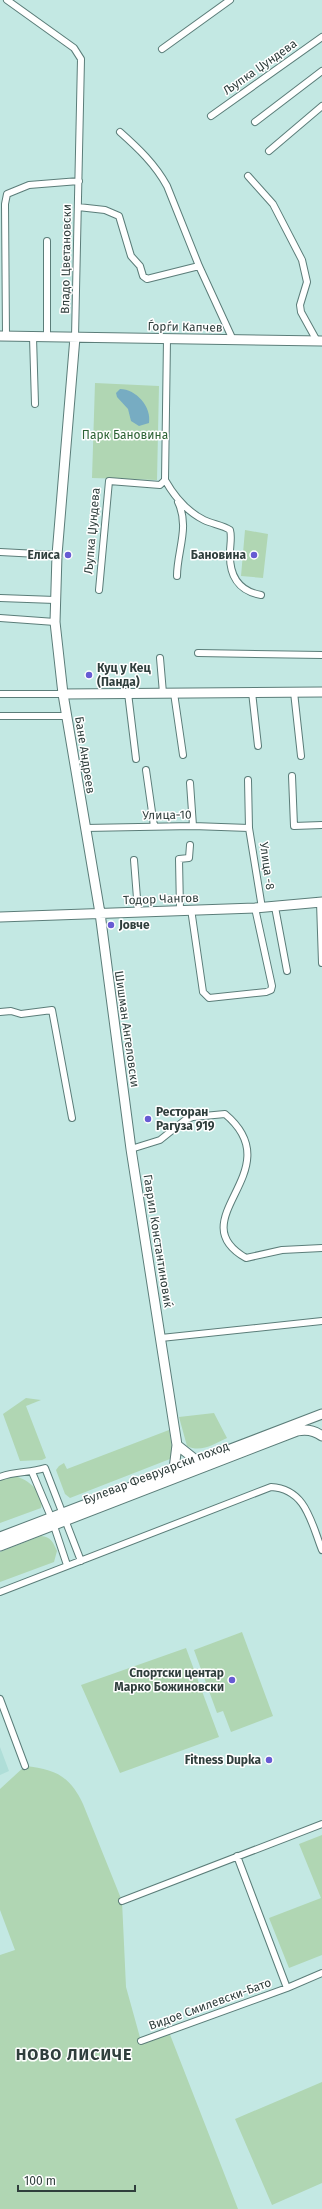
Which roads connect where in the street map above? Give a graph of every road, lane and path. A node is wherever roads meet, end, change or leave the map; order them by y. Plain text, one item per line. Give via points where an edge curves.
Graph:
1 (7, 0) edge
2 (230, 0) edge
3 (322, 38) edge
4 (162, 49) dead end
5 (322, 70) edge
6 (322, 106) edge
7 (211, 116) dead end
8 (255, 122) dead end
9 (120, 132) dead end
10 (269, 151) dead end
11 (248, 176) dead end
12 (79, 181) junction
13 (78, 207) junction
14 (46, 241) dead end
15 (199, 266) junction
16 (3, 336) edge
17 (32, 336) junction
18 (47, 337) junction
19 (75, 337) junction
20 (167, 339) junction
21 (233, 340) junction
22 (320, 341) edge
23 (35, 404) dead end
24 (165, 480) junction
25 (176, 497) junction
26 (0, 552) edge
27 (57, 555) junction
28 (177, 576) dead end
29 (99, 590) dead end
30 (261, 595) dead end
31 (0, 598) edge
32 (55, 600) junction
33 (0, 618) edge
34 (55, 622) junction
35 (198, 653) dead end
36 (322, 655) edge
37 (160, 658) dead end
38 (252, 692) junction
39 (294, 692) junction
40 (322, 692) edge
41 (128, 693) junction
42 (163, 693) junction
43 (174, 693) junction
44 (0, 694) edge
45 (63, 694) junction
46 (0, 716) edge
47 (67, 716) junction
48 (258, 746) dead end
49 (183, 755) dead end
50 (301, 756) dead end
51 (136, 759) dead end
52 (146, 770) dead end
53 (292, 776) dead end
54 (248, 780) dead end
55 (190, 783) dead end
56 (322, 825) edge
57 (154, 826) junction
58 (193, 826) junction
59 (85, 828) junction
60 (249, 828) junction
61 (190, 845) dead end
62 (134, 860) dead end
63 (321, 902) edge
64 (275, 907) junction
65 (258, 908) junction
66 (180, 910) junction
67 (191, 910) junction
68 (138, 912) junction
69 (100, 913) junction
70 (0, 917) edge
71 (322, 963) edge
72 (287, 971) dead end
73 (0, 1012) edge
74 (72, 1118) dead end
75 (131, 1149) junction
76 (322, 1248) edge
77 (322, 1321) edge
78 (161, 1338) junction
79 (322, 1414) edge
80 (322, 1436) edge
81 (177, 1445) junction
82 (197, 1461) junction
83 (174, 1470) junction
84 (32, 1472) junction
85 (0, 1477) edge
86 (64, 1516) junction
87 (52, 1521) junction
88 (0, 1537) edge
89 (0, 1546) edge
90 (322, 1550) edge
91 (80, 1561) junction
92 (67, 1565) junction
93 (0, 1592) edge
94 (0, 1699) edge
95 (25, 1766) dead end
96 (322, 1824) edge
97 (237, 1856) junction
98 (122, 1901) dead end
99 (322, 1973) edge
100 (288, 1988) junction
101 (141, 2041) dead end

1 - 12 street, Владо Цветановски via 74,48 82,59
2 - 4 street
3 - 7 street, Љупка Џундева
5 - 8 street
6 - 10 street
9 - 15 street via 142,152 160,174
11 - 22 street via 273,204 302,260 307,282 300,312
12 - 13 street, Владо Цветановски
12 - 16 street via 29,185 7,194
13 - 15 street via 105,210 119,216 131,256 147,279
13 - 19 street, Владо Цветановски
14 - 18 street
15 - 21 street
16 - 17 street, Ѓорѓи Капчев
17 - 18 street, Ѓорѓи Капчев
17 - 23 street
18 - 19 street, Ѓорѓи Капчев
19 - 20 street, Ѓорѓи Капчев
19 - 27 street
20 - 21 street, Ѓорѓи Капчев
20 - 24 street
21 - 22 street, Ѓорѓи Капчев
24 - 25 street
24 - 29 street, Љупка Џундева via 160,485 109,481
25 - 28 street via 183,522
25 - 30 street via 203,519 230,531 230,559 235,579 249,593
26 - 27 street
27 - 32 street
31 - 32 street
32 - 34 street, Бане Андреев
33 - 34 street
34 - 45 street, Бане Андреев
35 - 36 street
37 - 42 street
38 - 39 street
38 - 43 street
38 - 48 street
39 - 40 street
39 - 50 street
41 - 42 street
41 - 45 street
41 - 51 street
42 - 43 street
43 - 49 street
44 - 45 street
45 - 47 street, Бане Андреев
46 - 47 street
47 - 59 street, Бане Андреев
52 - 57 street
53 - 56 street via 294,826
54 - 60 street, Улица -8
55 - 58 street
57 - 58 street, Улица-10
57 - 59 street, Улица-10
58 - 60 street, Улица-10
59 - 69 street, Бане Андреев
60 - 65 street, Улица -8
61 - 66 street via 189,858 179,858
62 - 68 street
63 - 64 street, Тодор Чангов
63 - 71 street
64 - 65 street, Тодор Чангов
64 - 72 street
65 - 67 street, Тодор Чангов
65 - 67 street, Улица -8 via 271,990 209,998 205,996
66 - 67 street, Тодор Чангов
66 - 68 street, Тодор Чангов
68 - 69 street, Тодор Чангов
69 - 70 street, Тодор Чангов
69 - 75 street, Шишман Ангеловски
73 - 74 street via 11,1011 21,1014 52,1010
75 - 76 street via 160,1140 185,1120 193,1117 225,1114 242,1131 248,1160 239,1188 224,1217 223,1232 228,1245 246,1258 282,1250
75 - 78 street, Гаврил Константиновиќ
77 - 78 street
78 - 81 street, Гаврил Константиновиќ
79 - 82 street, Булевар Февруарски поход
80 - 86 street, Булевар Февруарски поход via 314,1431 297,1431
81 - 82 street
81 - 83 street, Гаврил Константиновиќ
82 - 83 street, Булевар Февруарски поход
83 - 86 street, Булевар Февруарски поход
84 - 85 street
84 - 86 street via 45,1468
84 - 87 street
86 - 87 street, Булевар Февруарски поход
86 - 91 street
87 - 88 street, Булевар Февруарски поход
87 - 89 street, Булевар Февруарски поход
87 - 92 street
90 - 91 street via 304,1504 289,1492 271,1487
91 - 92 street
92 - 93 street
94 - 95 street
96 - 97 street
97 - 98 street
97 - 100 street
99 - 100 street, Видое Смилевски-Бато
100 - 101 street, Видое Смилевски-Бато

